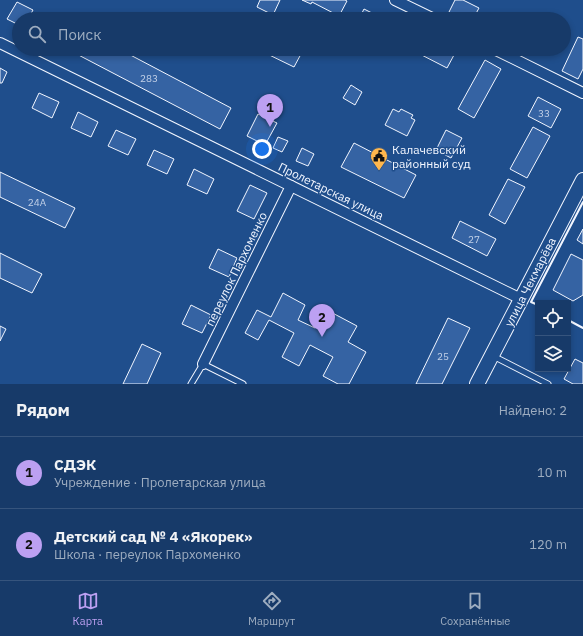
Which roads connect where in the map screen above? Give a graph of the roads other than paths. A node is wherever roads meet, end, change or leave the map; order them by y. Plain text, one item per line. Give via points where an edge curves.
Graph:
1 (395, 0) edge
2 (420, 12) edge
3 (0, 43) edge
4 (12, 49) edge
5 (26, 56) edge
6 (508, 56) edge
7 (583, 93) edge
8 (583, 180) edge
9 (291, 186) junction
10 (521, 299) junction
11 (492, 356) junction
12 (203, 364) junction
13 (191, 384) edge
14 (243, 384) edge
15 (477, 384) edge
16 (548, 384) edge

1 - 2 street
3 - 4 street, Пролетарская улица
5 - 9 street, Пролетарская улица
6 - 7 street
8 - 10 street, улица Чекмарёва
9 - 10 street, Пролетарская улица
9 - 12 street, переулок Пархоменко
10 - 11 street, улица Чекмарёва
11 - 15 street, улица Чекмарёва
11 - 16 lane
12 - 13 lane
12 - 14 lane

